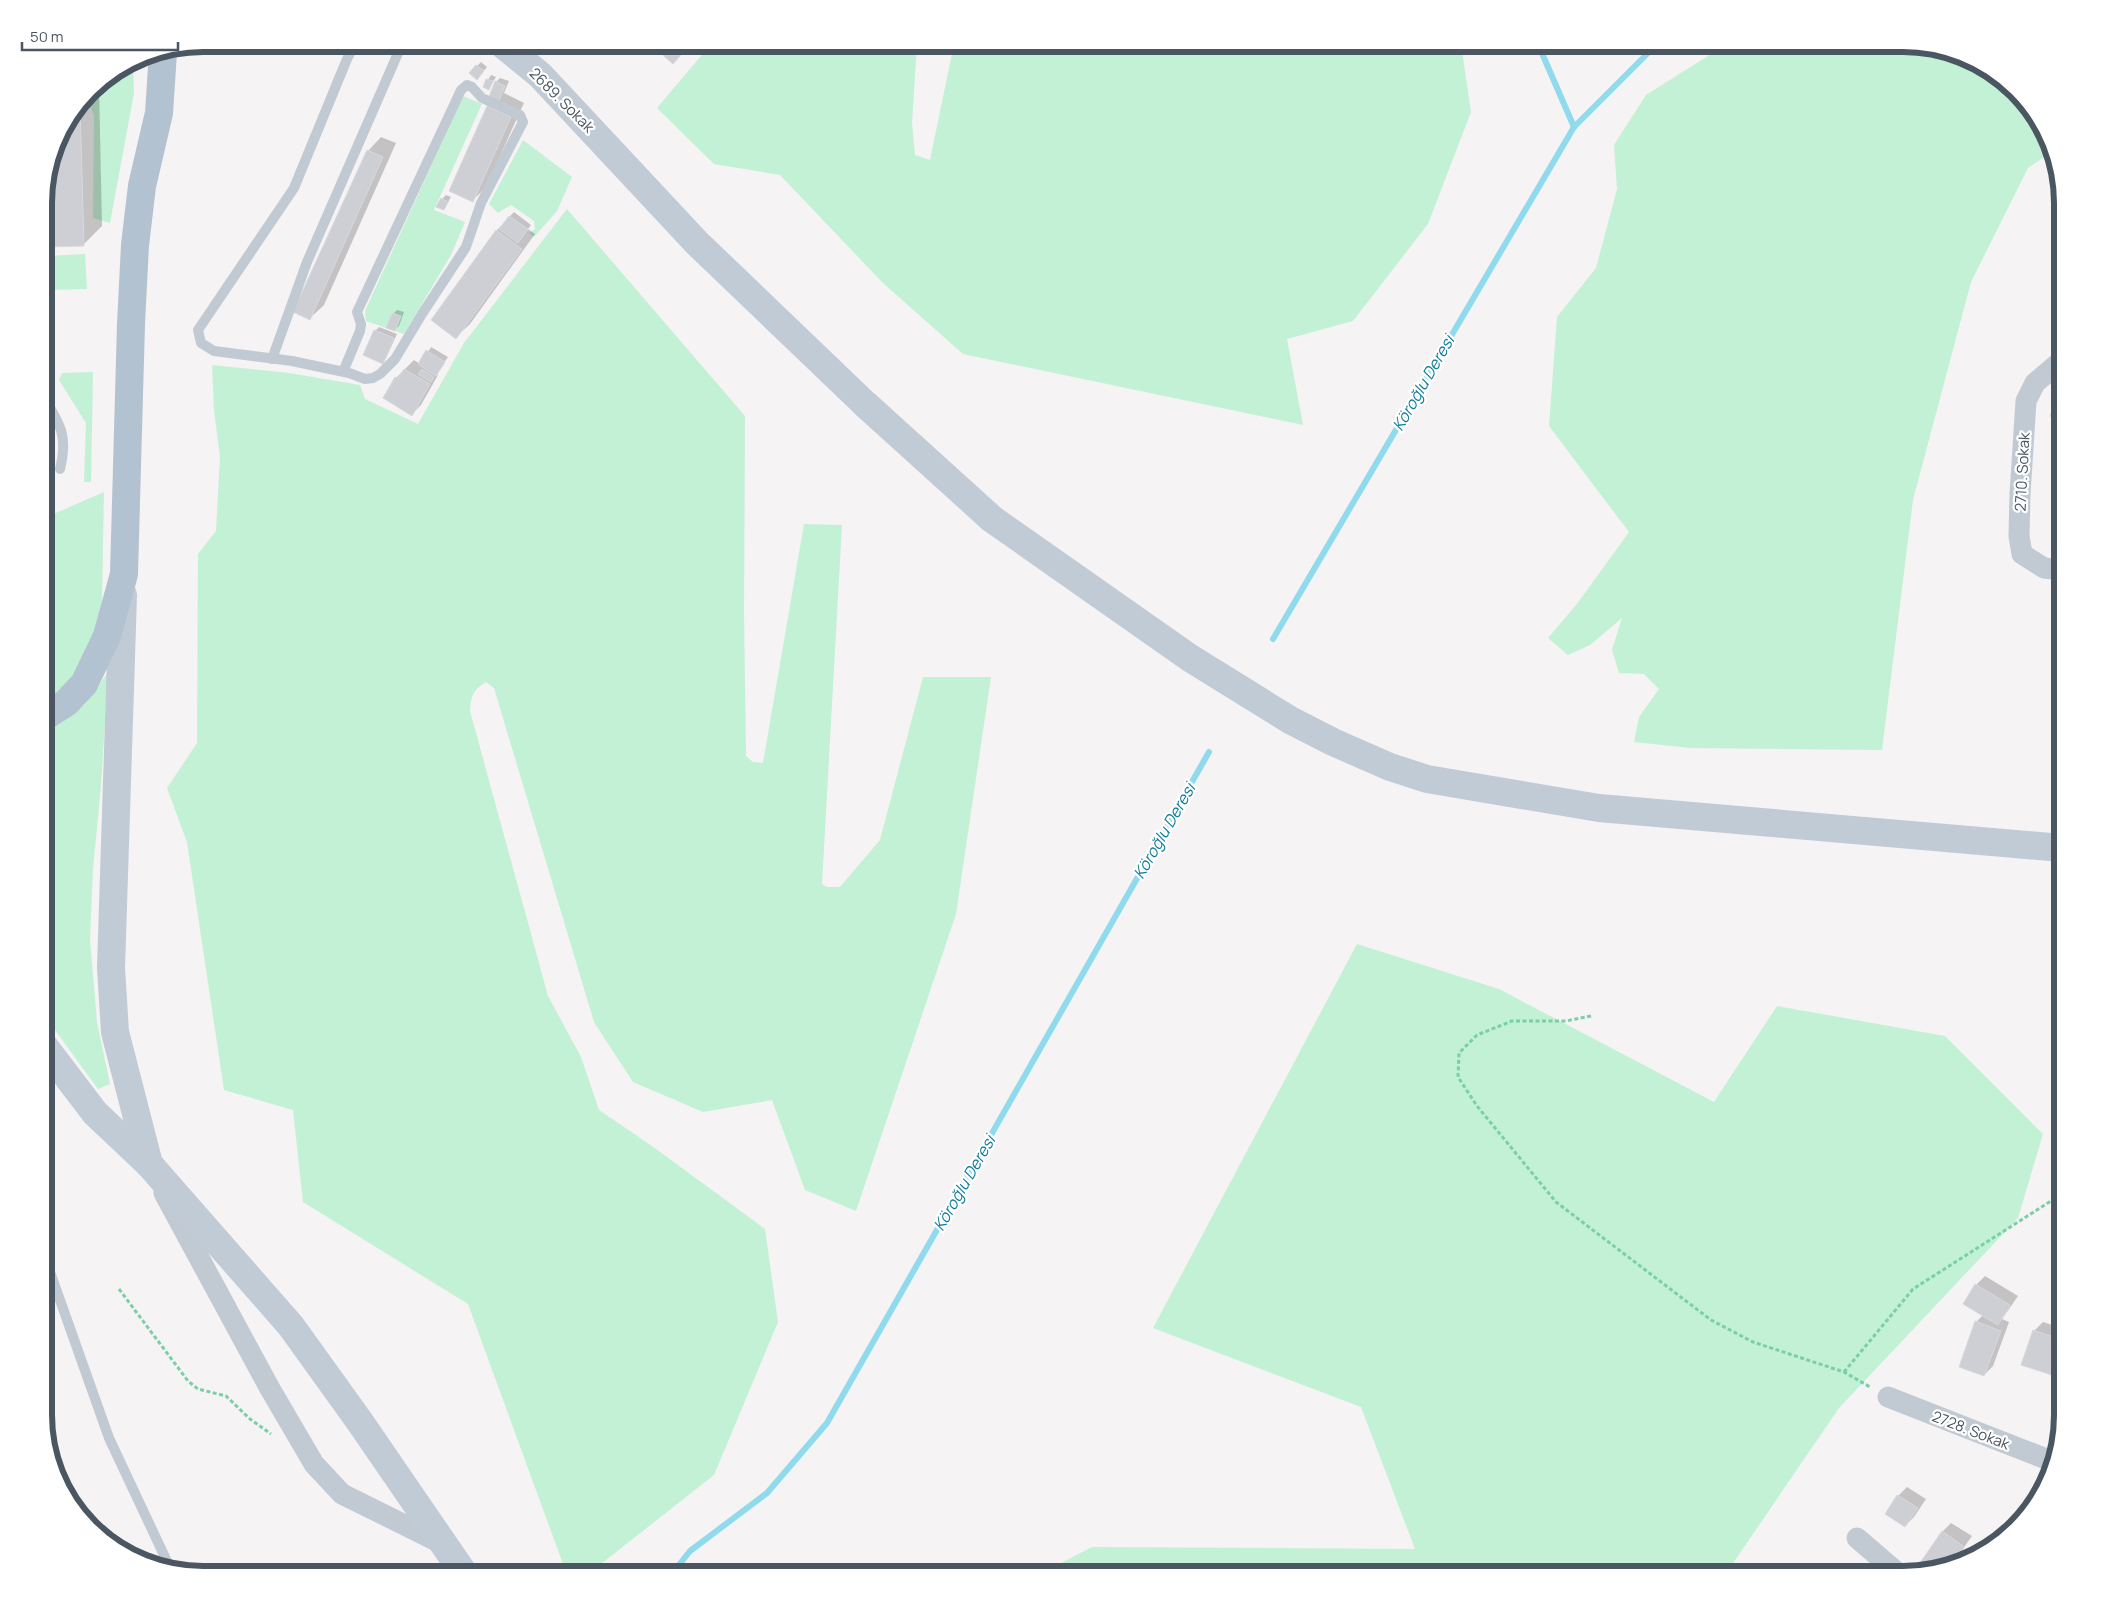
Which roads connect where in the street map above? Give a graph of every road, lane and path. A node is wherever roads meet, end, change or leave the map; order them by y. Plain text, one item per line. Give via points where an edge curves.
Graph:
1 (350, 53) edge
2 (398, 53) edge
3 (513, 53) edge
4 (163, 59) edge
5 (272, 358) junction
6 (2053, 368) edge
7 (343, 372) junction
8 (53, 413) edge
9 (60, 470) dead end
10 (2053, 569) edge
11 (124, 574) junction
12 (53, 711) edge
13 (2053, 847) edge
14 (1591, 1016) dead end
15 (53, 1058) edge
16 (149, 1164) junction
17 (2053, 1200) edge
18 (53, 1280) edge
19 (119, 1289) dead end
20 (1844, 1372) junction
21 (1888, 1397) joint
22 (274, 1436) dead end
23 (2046, 1459) edge
24 (1857, 1538) dead end
25 (443, 1544) junction
26 (167, 1561) edge
27 (459, 1566) edge
28 (1890, 1566) edge

1 - 5 lane via 294,188 198,330 201,343 214,350
2 - 5 lane via 307,262
3 - 13 main road, 2689. Sokak via 540,75 697,243 865,404 992,519 1190,658 1290,720 1390,767 1427,780 1599,808
4 - 11 main road via 159,113 142,186 135,245
5 - 7 lane
6 - 10 street, 2710. Sokak via 2035,383 2026,401 2020,528 2022,554 2044,568
7 - 7 lane via 360,331 357,312 461,90 467,85 472,87 482,98 520,115 523,122 481,203 466,247 389,367 373,378 365,379
8 - 9 lane via 64,436
11 - 12 main road via 107,636 84,684
11 - 16 main road via 111,968 115,1032
14 - 20 path via 1566,1021 1512,1021 1477,1036 1459,1053 1458,1077 1477,1106 1556,1202 1711,1320 1753,1342
15 - 16 main road via 96,1113
16 - 25 main road via 291,1326
16 - 25 street via 314,1464 342,1494
17 - 20 path via 1913,1289
18 - 26 lane via 109,1438
19 - 22 path via 188,1381 198,1389 226,1396 250,1420
20 - 21 path
21 - 23 street, 2728. Sokak
24 - 28 street
25 - 27 main road

